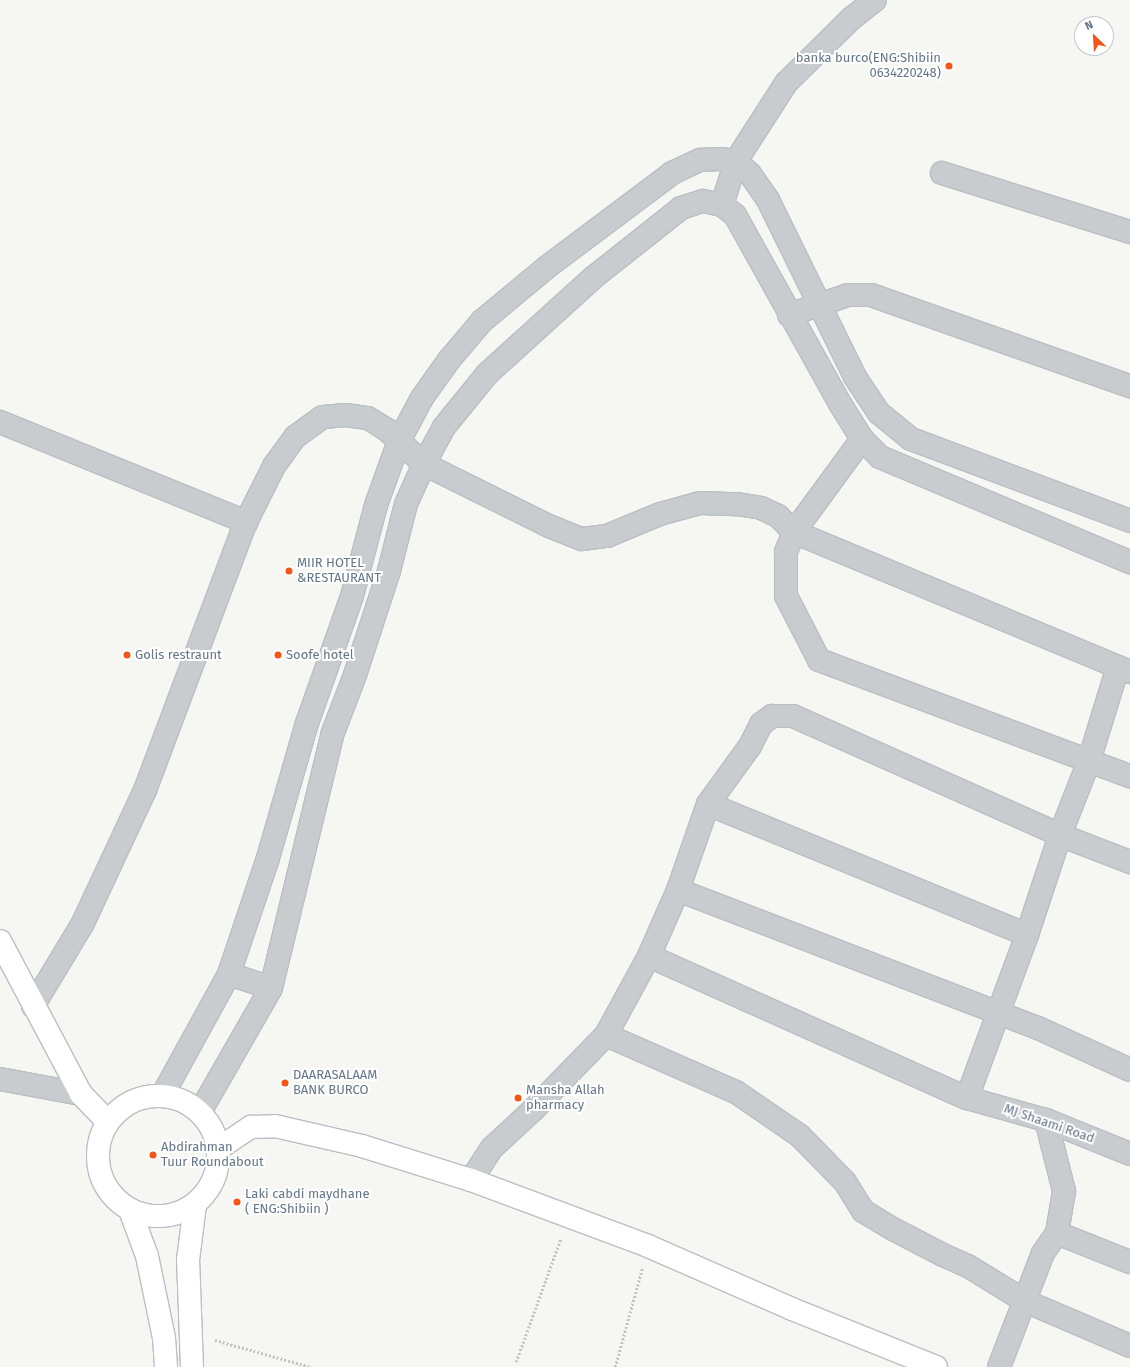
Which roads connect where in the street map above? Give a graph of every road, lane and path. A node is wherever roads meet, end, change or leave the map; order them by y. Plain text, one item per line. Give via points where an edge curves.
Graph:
1 (875, 0) edge
2 (736, 161) junction
3 (942, 173) dead end
4 (722, 205) junction
5 (1130, 232) edge
6 (819, 303) junction
7 (789, 315) junction
8 (1130, 386) edge
9 (0, 422) edge
10 (862, 439) junction
11 (399, 440) junction
12 (424, 464) junction
13 (1130, 521) edge
14 (246, 522) junction
15 (794, 532) junction
16 (1130, 562) edge
17 (1124, 670) edge
18 (306, 726) junction
19 (332, 735) junction
20 (1089, 761) junction
21 (1130, 776) edge
22 (708, 804) junction
23 (1060, 835) junction
24 (1130, 862) edge
25 (678, 890) junction
26 (1027, 935) junction
27 (0, 942) edge
28 (649, 956) junction
29 (229, 974) junction
30 (271, 988) junction
31 (33, 1006) junction
32 (999, 1014) junction
33 (606, 1035) junction
34 (1130, 1070) edge
35 (0, 1079) edge
36 (81, 1094) junction
37 (162, 1096) junction
38 (967, 1098) junction
39 (200, 1112) junction
40 (1046, 1120) junction
41 (108, 1122) junction
42 (218, 1149) junction
43 (1130, 1154) edge
44 (471, 1180) junction
45 (194, 1205) junction
46 (130, 1210) junction
47 (569, 1216) junction
48 (1057, 1233) junction
49 (648, 1246) junction
50 (1130, 1262) edge
51 (1025, 1301) junction
52 (191, 1333) junction
53 (1130, 1346) edge
54 (516, 1362) dead end
55 (166, 1367) edge
56 (192, 1367) edge
57 (311, 1367) edge
58 (615, 1367) edge
59 (936, 1367) edge
60 (1000, 1367) edge

1 - 2 street via 852,18 786,83
2 - 4 street
2 - 6 street via 750,174 768,200
2 - 11 street via 700,160 672,173 523,287 482,321 449,360 422,398
3 - 5 street
4 - 7 street via 735,215
4 - 12 street via 703,201 681,208 594,277 487,374 444,427
6 - 7 street
6 - 8 street via 848,295 871,295
6 - 13 street via 856,377 879,412 911,439
7 - 10 street
9 - 14 street
10 - 15 street
10 - 16 street via 880,457
11 - 12 street
11 - 14 street via 368,418 346,415 323,417 295,437 274,466
11 - 18 street via 376,505 352,596
12 - 15 street via 549,526 582,539 607,536 660,514 700,503 737,504 761,508 778,516
12 - 19 street via 406,504 389,571 355,675
14 - 31 street via 145,790 83,923
15 - 17 street
15 - 20 street via 786,552 786,596 818,660
17 - 20 street
18 - 19 street
18 - 29 street via 268,858
19 - 30 street
20 - 21 street
20 - 23 street
22 - 23 street via 750,746 761,724 772,716 781,714 793,716
22 - 25 street
22 - 26 street
23 - 24 street
23 - 26 street
25 - 28 street
25 - 32 street
26 - 32 street
27 - 31 main road
28 - 33 street
28 - 38 street, MJ Shaami Road
29 - 30 street
29 - 37 street
30 - 39 street
31 - 36 main road
32 - 34 street via 1038,1028
32 - 38 street
33 - 44 street via 534,1110 492,1148
33 - 51 street via 736,1092 800,1136 845,1182 863,1212 942,1256 968,1266
35 - 36 street
36 - 41 main road
37 - 39 main road via 183,1101
37 - 41 main road via 141,1098 122,1107
38 - 40 street, MJ Shaami Road
39 - 42 main road via 213,1129
40 - 43 street, MJ Shaami Road
40 - 48 street via 1064,1191
41 - 46 main road via 99,1141 98,1161 102,1181 114,1198
42 - 44 main road via 251,1127 275,1126 362,1146
42 - 45 main road via 217,1170 209,1189
44 - 47 main road
45 - 46 main road via 174,1215 151,1217
45 - 52 main road via 188,1260
46 - 55 main road via 147,1256 164,1338
47 - 49 main road
47 - 54 path
48 - 50 street
48 - 51 street via 1043,1253
49 - 58 path
49 - 59 main road via 792,1309
51 - 53 street
51 - 60 street
52 - 56 main road
52 - 57 path

